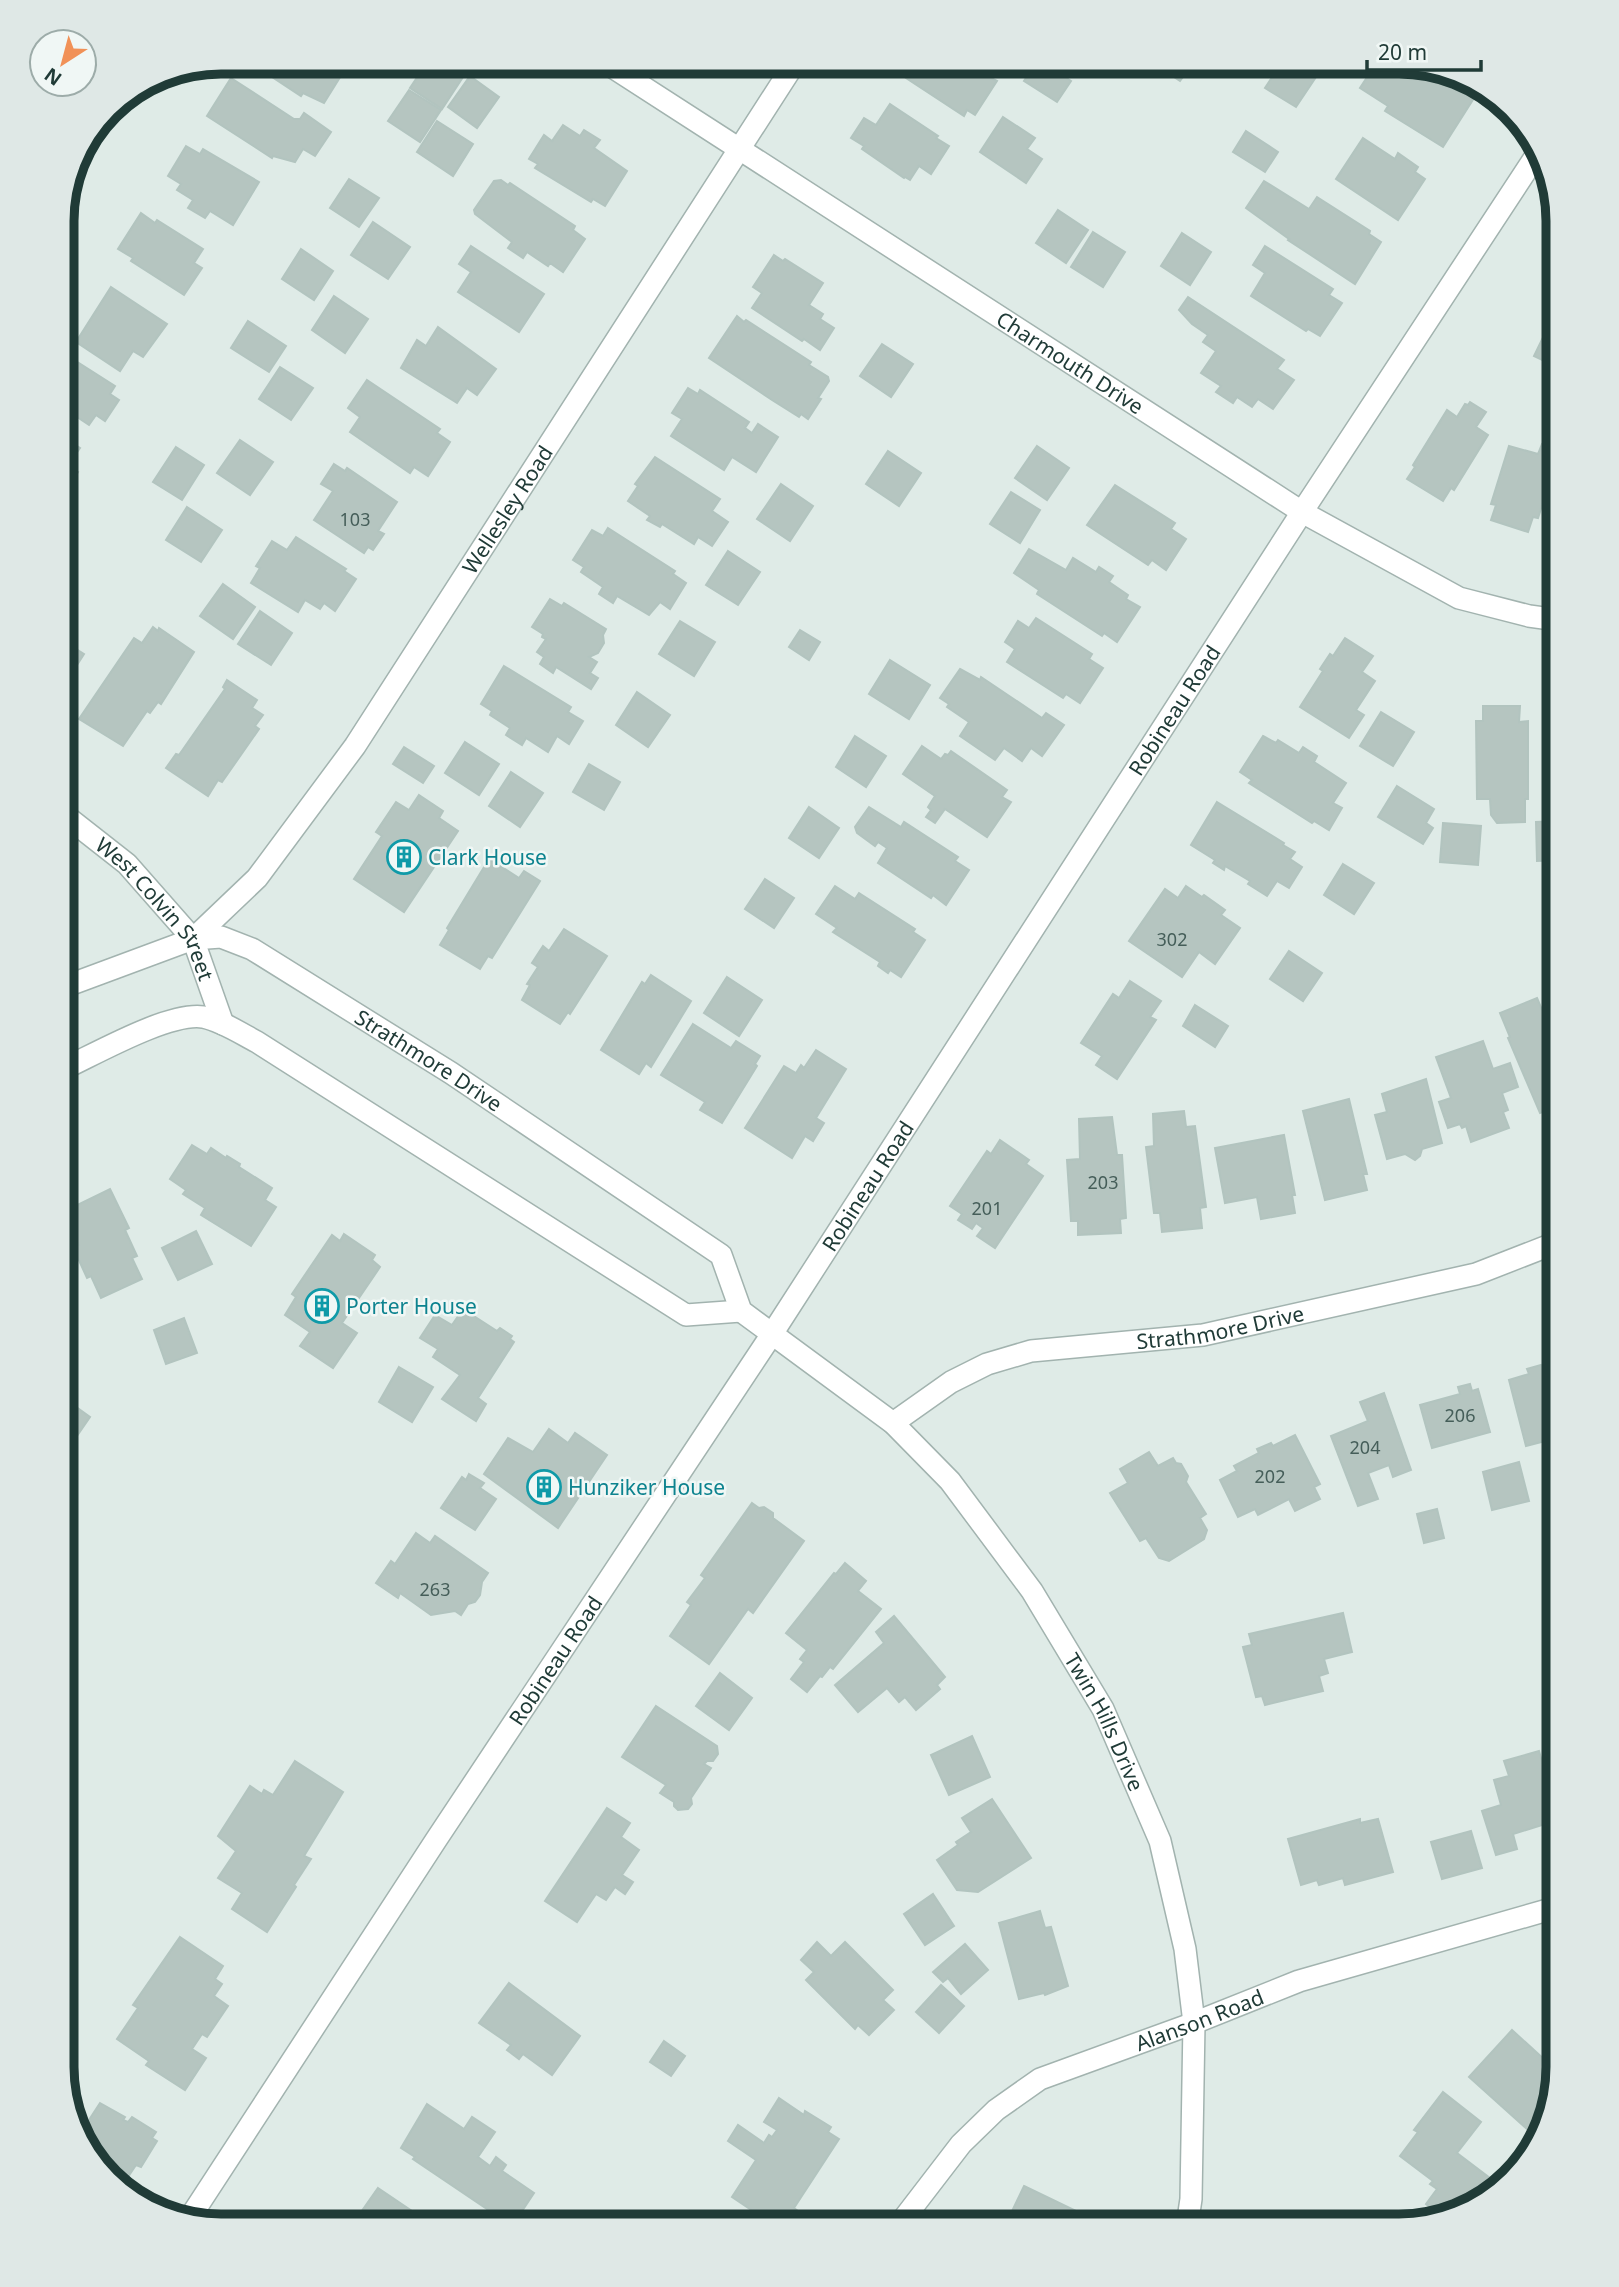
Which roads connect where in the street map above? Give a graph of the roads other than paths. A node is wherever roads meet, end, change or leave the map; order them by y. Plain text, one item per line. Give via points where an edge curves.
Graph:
1 (623, 74) edge
2 (787, 74) edge
3 (739, 148) junction
4 (1533, 161) edge
5 (1302, 512) junction
6 (1546, 619) edge
7 (74, 823) edge
8 (193, 939) junction
9 (74, 983) edge
10 (223, 1024) junction
11 (74, 1064) edge
12 (1546, 1247) edge
13 (741, 1311) junction
14 (772, 1334) junction
15 (893, 1423) junction
16 (1546, 1911) edge
17 (1194, 2023) junction
18 (194, 2211) edge
19 (908, 2214) edge
20 (1189, 2214) edge

1 - 3 street, Charmouth Drive
2 - 3 street, Wellesley Road
3 - 5 street, Charmouth Drive
3 - 8 street, Wellesley Road via 355,747 257,878
4 - 5 street, Robineau Road
5 - 6 street, Charmouth Drive via 1459,598
5 - 14 street, Robineau Road
7 - 8 street, West Colvin Street via 127,864
8 - 9 street, Strathmore Drive
8 - 10 street, West Colvin Street
8 - 13 street, Strathmore Drive via 221,937 252,949 451,1073 721,1255
10 - 11 street via 201,1017 160,1023
10 - 13 street via 686,1315
12 - 15 street, Strathmore Drive via 1476,1274 1203,1335 1031,1351 987,1364 951,1382
13 - 14 street
14 - 15 street, Twin Hills Drive
14 - 18 street, Robineau Road
15 - 17 street, Twin Hills Drive via 950,1481 1032,1591 1103,1709 1160,1841 1185,1949
16 - 17 street, Alanson Road via 1299,1981
17 - 19 street, Alanson Road via 1040,2079 996,2110 961,2144
17 - 20 street, Twin Hills Drive

